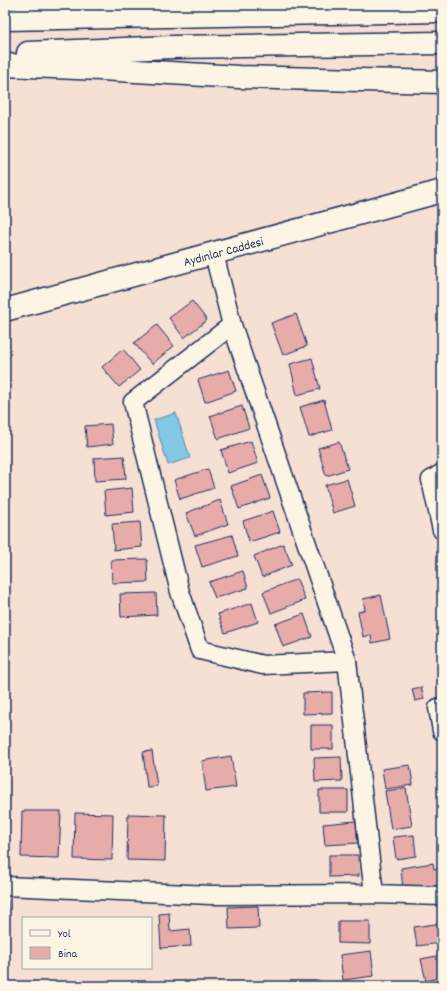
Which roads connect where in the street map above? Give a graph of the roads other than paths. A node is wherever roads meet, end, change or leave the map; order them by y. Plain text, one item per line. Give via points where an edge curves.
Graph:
1 (25, 5) edge
2 (130, 5) edge
3 (442, 11) edge
4 (46, 18) junction
5 (5, 19) edge
6 (442, 43) edge
7 (5, 54) edge
8 (5, 65) edge
9 (442, 82) edge
10 (442, 192) edge
11 (214, 254) junction
12 (5, 310) edge
13 (232, 325) junction
14 (442, 473) edge
15 (442, 530) edge
16 (347, 661) junction
17 (442, 707) edge
18 (442, 731) edge
19 (5, 886) edge
20 (374, 894) junction
21 (442, 896) edge

1 - 4 street
2 - 4 main road
3 - 4 main road
4 - 5 main road
6 - 7 main road via 172,47
8 - 9 main road via 239,77
10 - 11 main road, Aydınlar Caddesi
11 - 12 main road, Aydınlar Caddesi
11 - 13 street
13 - 16 street
13 - 16 street via 133,402 180,592 200,650 263,665
14 - 15 street via 431,480
16 - 20 street
17 - 18 street via 438,708
19 - 20 street via 211,895
20 - 21 street

